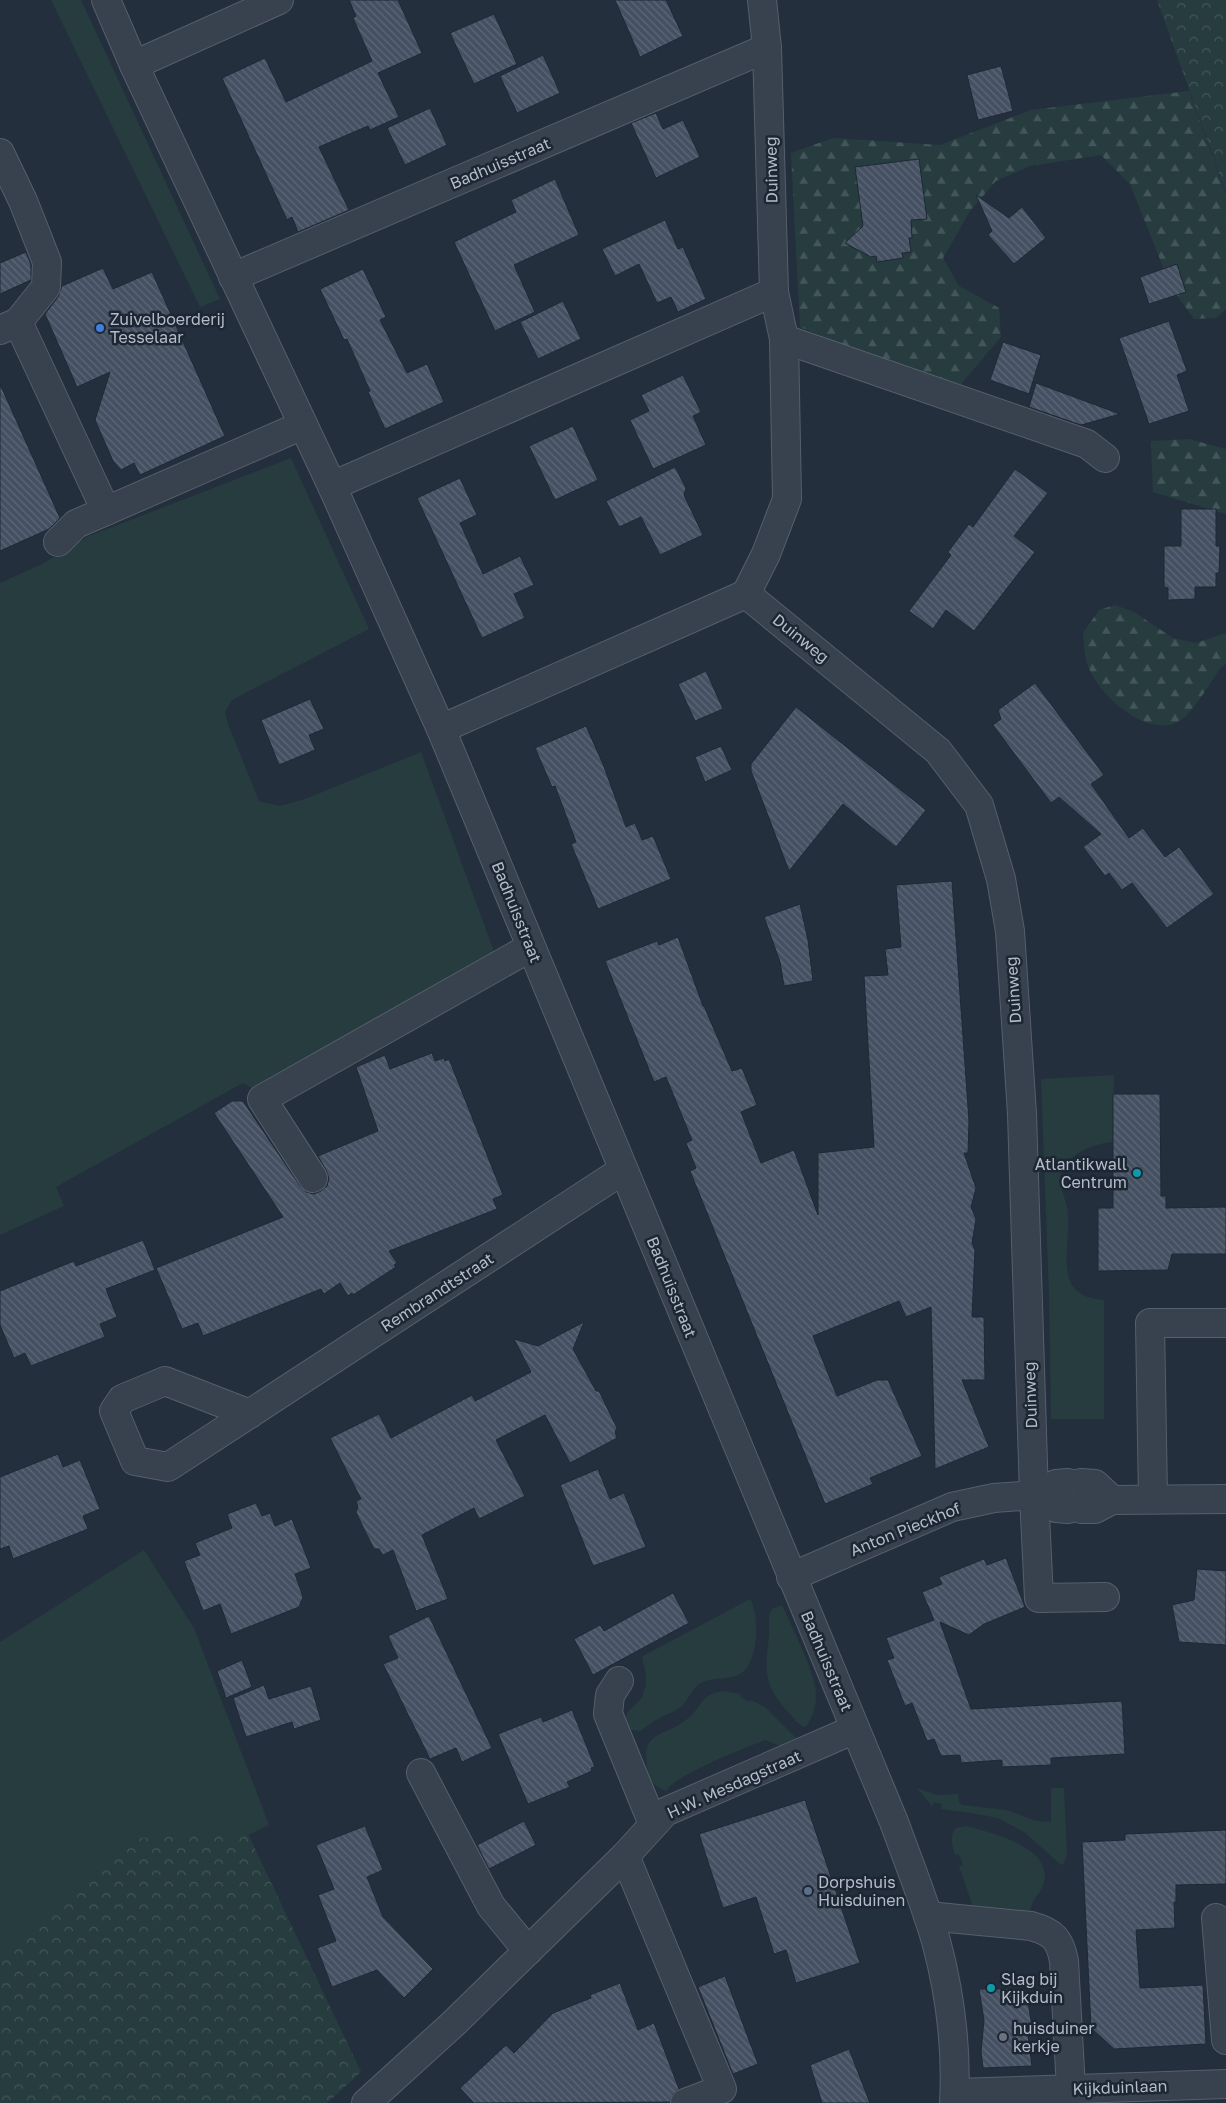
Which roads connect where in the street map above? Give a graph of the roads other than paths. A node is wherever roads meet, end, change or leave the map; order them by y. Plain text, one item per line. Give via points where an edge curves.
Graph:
1 (106, 0) edge
2 (279, 0) edge
3 (762, 0) edge
4 (767, 48) junction
5 (134, 65) junction
6 (0, 153) edge
7 (233, 277) junction
8 (774, 292) junction
9 (9, 326) edge
10 (784, 339) junction
11 (303, 425) junction
12 (1106, 458) dead end
13 (332, 486) junction
14 (106, 511) junction
15 (58, 542) dead end
16 (746, 594) junction
17 (441, 730) junction
18 (531, 947) junction
19 (623, 1170) junction
20 (313, 1178) dead end
21 (1226, 1323) edge
22 (250, 1414) dead end
23 (1034, 1495) junction
24 (1154, 1499) junction
25 (1226, 1499) edge
26 (791, 1577) junction
27 (1105, 1597) dead end
28 (619, 1681) dead end
29 (855, 1728) junction
30 (421, 1773) dead end
31 (654, 1824) junction
32 (625, 1856) junction
33 (928, 1916) junction
34 (1216, 1918) dead end
35 (528, 1951) junction
36 (1226, 2040) edge
37 (1226, 2084) edge
38 (1071, 2089) junction
39 (955, 2098) edge
40 (366, 2103) edge
41 (685, 2103) edge

1 - 5 street, Badhuisstraat
2 - 5 street
3 - 4 street, Duinweg
4 - 7 street, Badhuisstraat
4 - 8 street, Duinweg
5 - 7 street, Badhuisstraat
6 - 9 street via 48,262 46,287
7 - 11 street, Badhuisstraat
8 - 10 street, Duinweg
8 - 13 street
9 - 14 street
10 - 12 street via 1087,444
10 - 16 street, Duinweg via 787,499 766,554
11 - 13 street, Badhuisstraat
11 - 14 street
13 - 17 street, Badhuisstraat
14 - 15 street via 76,524
16 - 17 street
16 - 23 street, Duinweg via 938,751 979,805 1001,880 1010,931 1022,1114
17 - 18 street, Badhuisstraat
18 - 19 street, Badhuisstraat
18 - 20 street via 262,1099
19 - 22 street, Rembrandtstraat
19 - 26 street, Badhuisstraat
21 - 24 street via 1150,1323
23 - 24 street via 1056,1484 1075,1496 1095,1484 1112,1500
23 - 26 street, Anton Pieckhof via 994,1498 952,1507
23 - 27 street via 1039,1598
24 - 25 street
26 - 29 street, Badhuisstraat
28 - 31 street via 610,1695 608,1714
29 - 31 street, H.W. Mesdagstraat via 665,1812
29 - 33 street, Badhuisstraat
30 - 35 street via 491,1906
31 - 32 street, H.W. Mesdagstraat
32 - 35 street, H.W. Mesdagstraat
32 - 41 street via 722,2089
33 - 38 street via 1032,1926 1046,1930 1057,1939 1064,1961
33 - 39 street, Badhuisstraat via 951,2016
34 - 36 street
35 - 40 street, H.W. Mesdagstraat
37 - 38 street, Kijkduinlaan
38 - 39 street, Kijkduinlaan

